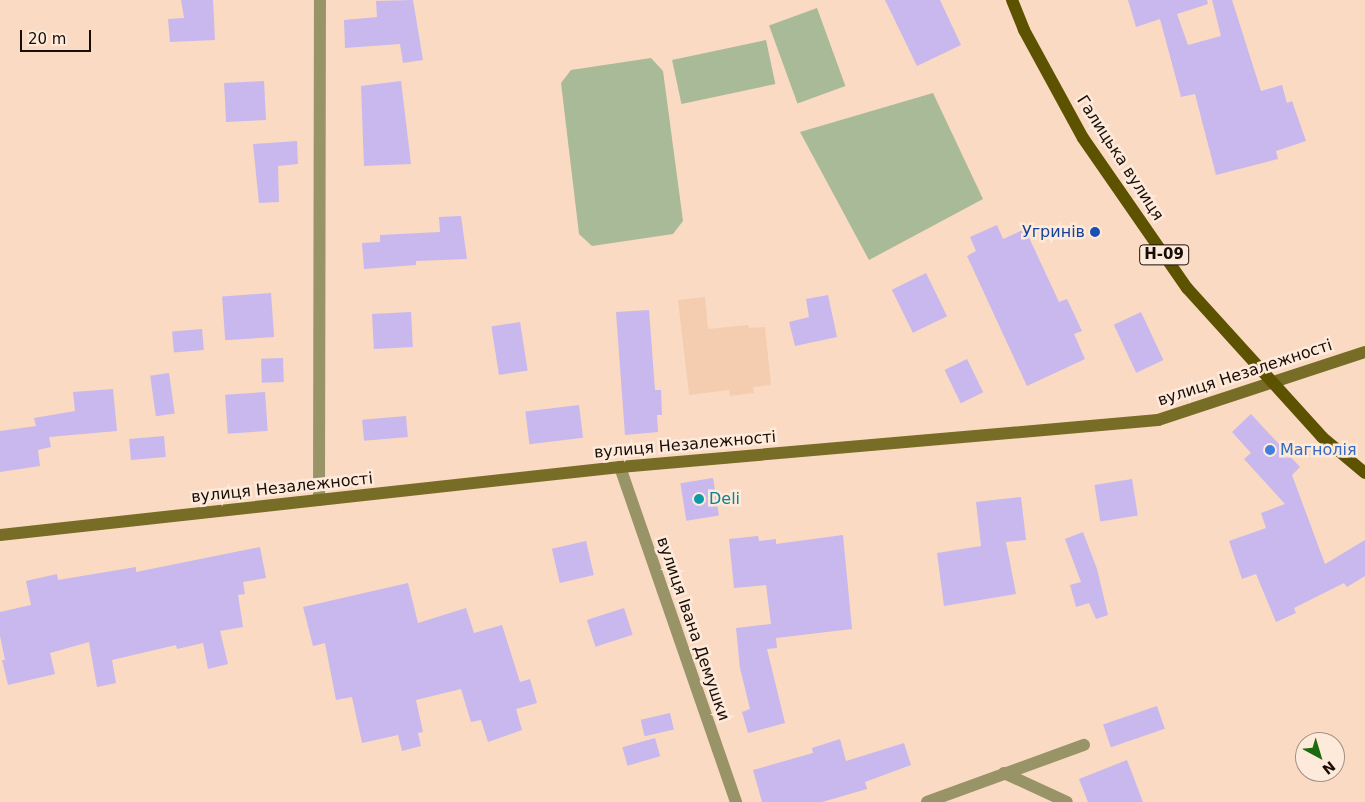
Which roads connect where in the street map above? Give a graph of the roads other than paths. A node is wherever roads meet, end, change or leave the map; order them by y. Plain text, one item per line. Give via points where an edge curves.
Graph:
1 (320, 0) edge
2 (1012, 0) edge
3 (1365, 352) edge
4 (1271, 382) junction
5 (620, 467) junction
6 (1365, 473) edge
7 (319, 500) junction
8 (0, 535) edge
9 (1084, 745) dead end
10 (1004, 773) junction
11 (736, 802) edge
12 (927, 802) edge
13 (1067, 802) edge

1 - 7 street
2 - 4 main road, Галицька вулиця / Н-09 via 1024,30 1083,138 1187,288
3 - 4 street, вулиця Незалежності
4 - 5 street, вулиця Незалежності via 1158,420
4 - 6 main road, Галицька вулиця / Н-09 via 1322,437
5 - 7 street, вулиця Незалежності
5 - 11 street, вулиця Івана Демушки
7 - 8 street, вулиця Незалежності
9 - 10 street
10 - 12 street
10 - 13 street

